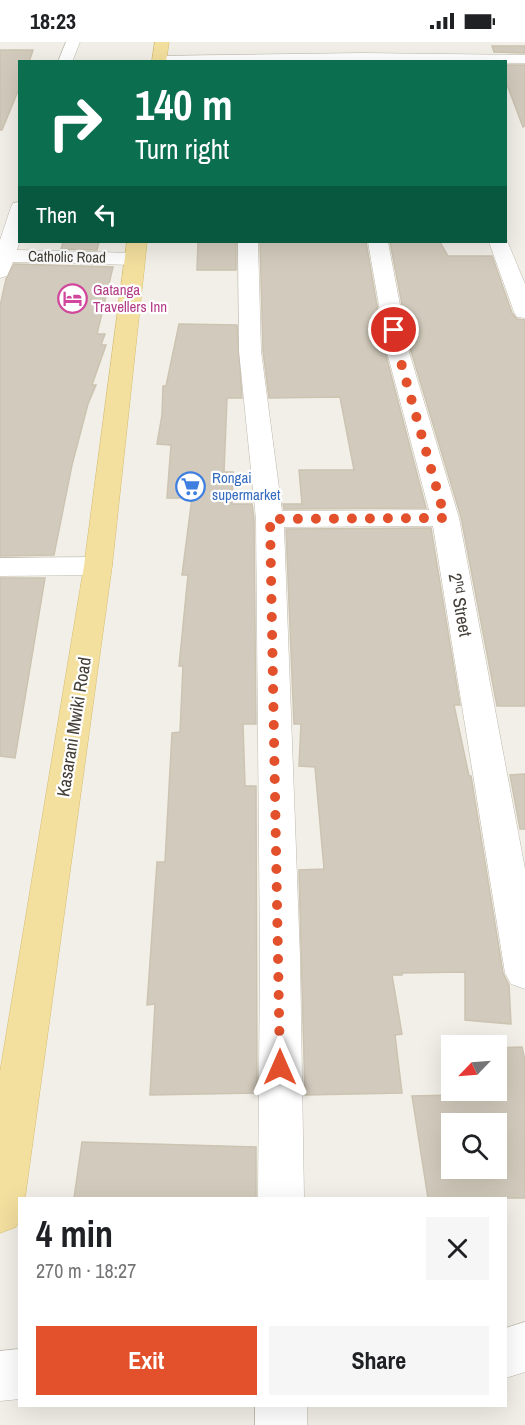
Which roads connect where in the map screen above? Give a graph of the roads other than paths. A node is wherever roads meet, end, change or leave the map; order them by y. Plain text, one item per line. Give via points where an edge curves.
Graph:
1 (73, 42) edge
2 (162, 42) edge
3 (456, 42) edge
4 (337, 59) edge
5 (455, 59) junction
6 (525, 59) edge
7 (67, 60) edge
8 (159, 60) edge
9 (243, 60) edge
10 (431, 60) edge
11 (18, 213) edge
12 (248, 243) edge
13 (378, 243) edge
14 (499, 243) edge
15 (136, 250) edge
16 (2, 261) edge
17 (525, 312) edge
18 (445, 518) junction
19 (270, 519) junction
20 (98, 566) junction
21 (0, 567) edge
22 (525, 973) edge
23 (281, 1197) edge
24 (0, 1211) edge
25 (525, 1347) edge
26 (507, 1353) edge
27 (18, 1374) edge
28 (0, 1376) edge
29 (281, 1407) edge
30 (281, 1425) edge

1 - 7 street
2 - 8 main road
3 - 5 street
4 - 9 street
4 - 10 street
5 - 6 street
5 - 10 street
11 - 16 street
12 - 19 street via 250,351
13 - 18 street, 2ⁿᵈ Street via 398,352
14 - 17 street
15 - 16 street, Catholic Road
15 - 20 main road, Kasarani Mwiki Road
18 - 19 street
18 - 22 street, 2ⁿᵈ Street
19 - 23 street via 280,945
20 - 21 street
20 - 24 main road, Kasarani Mwiki Road
25 - 26 street
27 - 28 street
29 - 30 street

